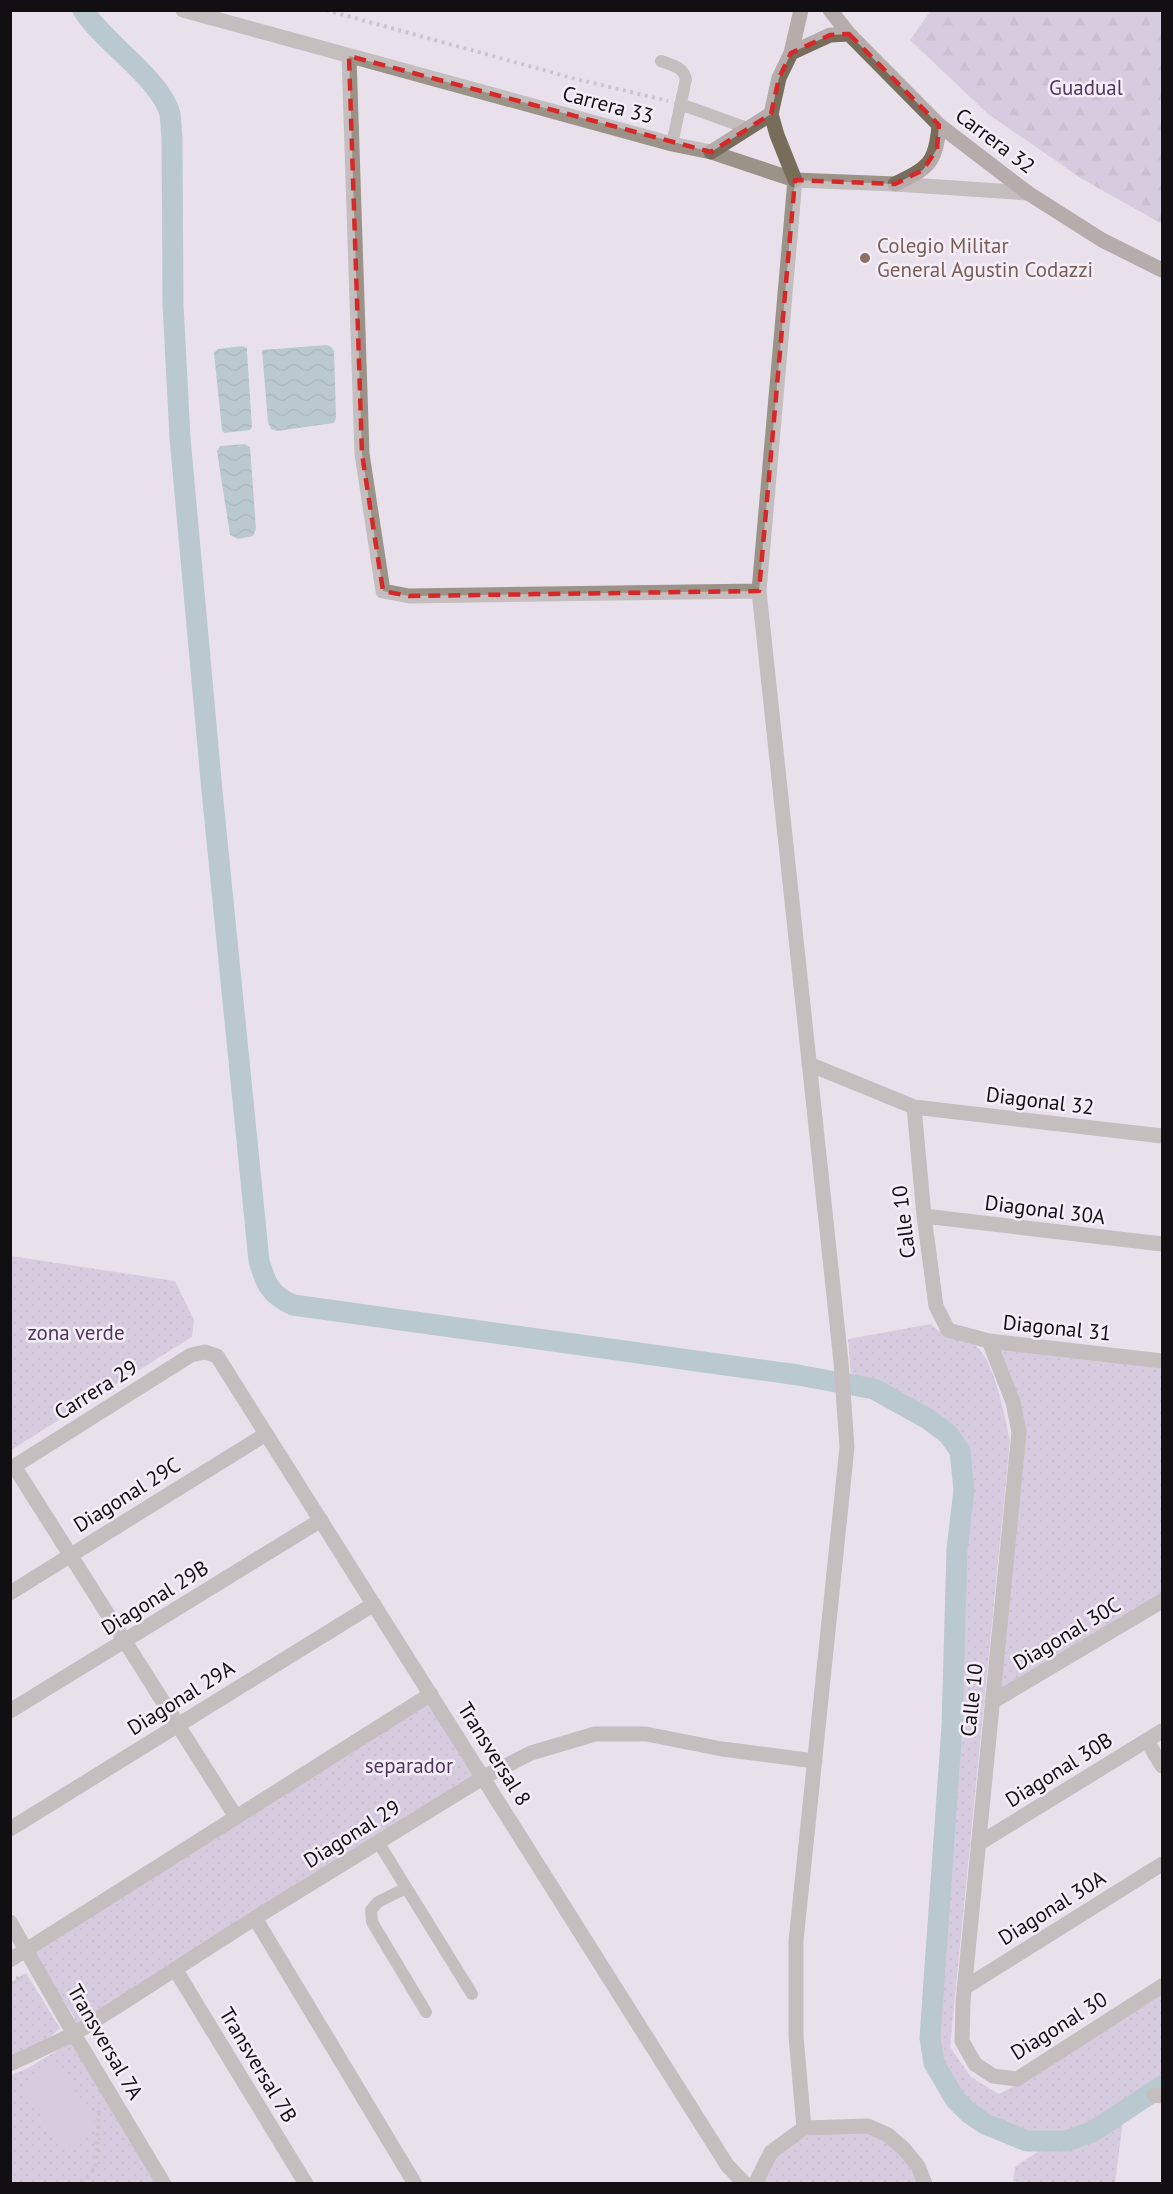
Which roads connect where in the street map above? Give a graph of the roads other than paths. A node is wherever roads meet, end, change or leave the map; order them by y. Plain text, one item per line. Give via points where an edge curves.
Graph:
1 (183, 10) edge
2 (801, 10) edge
3 (830, 10) edge
4 (849, 34) junction
5 (791, 53) junction
6 (349, 56) junction
7 (661, 61) dead end
8 (680, 104) junction
9 (771, 114) junction
10 (939, 125) junction
11 (747, 128) junction
12 (672, 144) junction
13 (711, 152) junction
14 (795, 180) junction
15 (894, 184) junction
16 (1028, 193) junction
17 (1162, 270) edge
18 (759, 591) junction
19 (809, 1064) junction
20 (914, 1107) junction
21 (1162, 1136) edge
22 (924, 1216) junction
23 (1162, 1244) edge
24 (948, 1330) joint
25 (989, 1341) junction
26 (205, 1352) joint
27 (1162, 1361) edge
28 (266, 1434) junction
29 (12, 1467) edge
30 (321, 1520) junction
31 (70, 1555) junction
32 (10, 1593) edge
33 (1162, 1601) edge
34 (374, 1604) junction
35 (125, 1641) junction
36 (431, 1694) junction
37 (993, 1702) junction
38 (10, 1711) edge
39 (178, 1725) junction
40 (1162, 1731) edge
41 (1147, 1741) junction
42 (815, 1761) junction
43 (1162, 1766) edge
44 (484, 1777) junction
45 (236, 1817) junction
46 (10, 1829) edge
47 (378, 1842) junction
48 (978, 1844) junction
49 (1162, 1864) edge
50 (406, 1888) junction
51 (255, 1918) junction
52 (10, 1922) edge
53 (27, 1948) junction
54 (10, 1960) edge
55 (175, 1969) junction
56 (1162, 1986) edge
57 (964, 1988) junction
58 (472, 1994) dead end
59 (426, 2012) dead end
60 (74, 2034) junction
61 (10, 2064) edge
62 (975, 2064) joint
63 (804, 2128) junction
64 (164, 2184) edge
65 (306, 2184) edge
66 (415, 2184) edge
67 (745, 2184) edge
68 (755, 2184) edge
69 (925, 2184) edge

1 - 6 street, Carrera 33
2 - 5 street
3 - 4 street, Carrera 32
4 - 5 street via 830,34
4 - 10 street, Carrera 32
5 - 9 street via 779,78
6 - 12 street, Carrera 33
6 - 18 street via 362,454 383,591 409,596
7 - 8 lane via 685,72
8 - 11 lane
8 - 12 lane
9 - 11 street
9 - 14 street
10 - 15 street via 937,149 923,170
10 - 16 street, Carrera 32
11 - 13 street
12 - 13 street, Carrera 33
13 - 14 street, Carrera 33
14 - 15 street, Carrera 33
14 - 18 street
15 - 16 street, Carrera 33
16 - 17 street, Carrera 32 via 1102,240
18 - 19 street
19 - 20 street, Diagonal 32
19 - 42 street via 847,1446
20 - 21 street, Diagonal 32
20 - 22 street, Calle 10
22 - 23 street, Diagonal 30A
22 - 24 street, Calle 10 via 936,1305
24 - 25 street, Diagonal 31
25 - 27 street, Diagonal 31
25 - 37 street, Calle 10 via 1013,1401 1019,1432
26 - 28 street, Transversal 8 via 217,1356
26 - 29 street, Carrera 29 via 191,1355
28 - 30 street, Transversal 8
28 - 31 street, Diagonal 29C
29 - 31 street
30 - 34 street, Transversal 8
30 - 35 street, Diagonal 29B
31 - 32 street, Diagonal 29C
31 - 35 street
33 - 37 street, Diagonal 30C
34 - 36 street, Transversal 8
34 - 39 street, Diagonal 29A
35 - 38 street, Diagonal 29B
35 - 39 street
36 - 44 street, Transversal 8
36 - 45 street
37 - 48 street, Calle 10
39 - 45 street
39 - 46 street, Diagonal 29A
40 - 41 street, Diagonal 30B
41 - 43 street
41 - 48 street, Diagonal 30B
42 - 44 street, Diagonal 29 via 646,1734 595,1734 531,1753
42 - 63 street via 796,1941 796,2036
44 - 47 street, Diagonal 29
44 - 67 street, Transversal 8 via 727,2165
45 - 53 street
47 - 50 lane
47 - 51 street, Diagonal 29
48 - 57 street, Calle 10
49 - 57 street, Diagonal 30A
50 - 58 lane
50 - 59 lane via 378,1902 371,1910 372,1922
51 - 55 street, Diagonal 29
51 - 66 street
52 - 53 street, Transversal 7A
53 - 54 street
53 - 60 street, Transversal 7A
55 - 60 street, Diagonal 29
55 - 65 street, Transversal 7B
56 - 62 street, Diagonal 30 via 1017,2079 993,2076
57 - 62 street, Calle 10 via 962,2041
60 - 61 street, Diagonal 29
60 - 64 street, Transversal 7A
63 - 68 street via 771,2152
63 - 69 street via 868,2126 888,2135 918,2166

